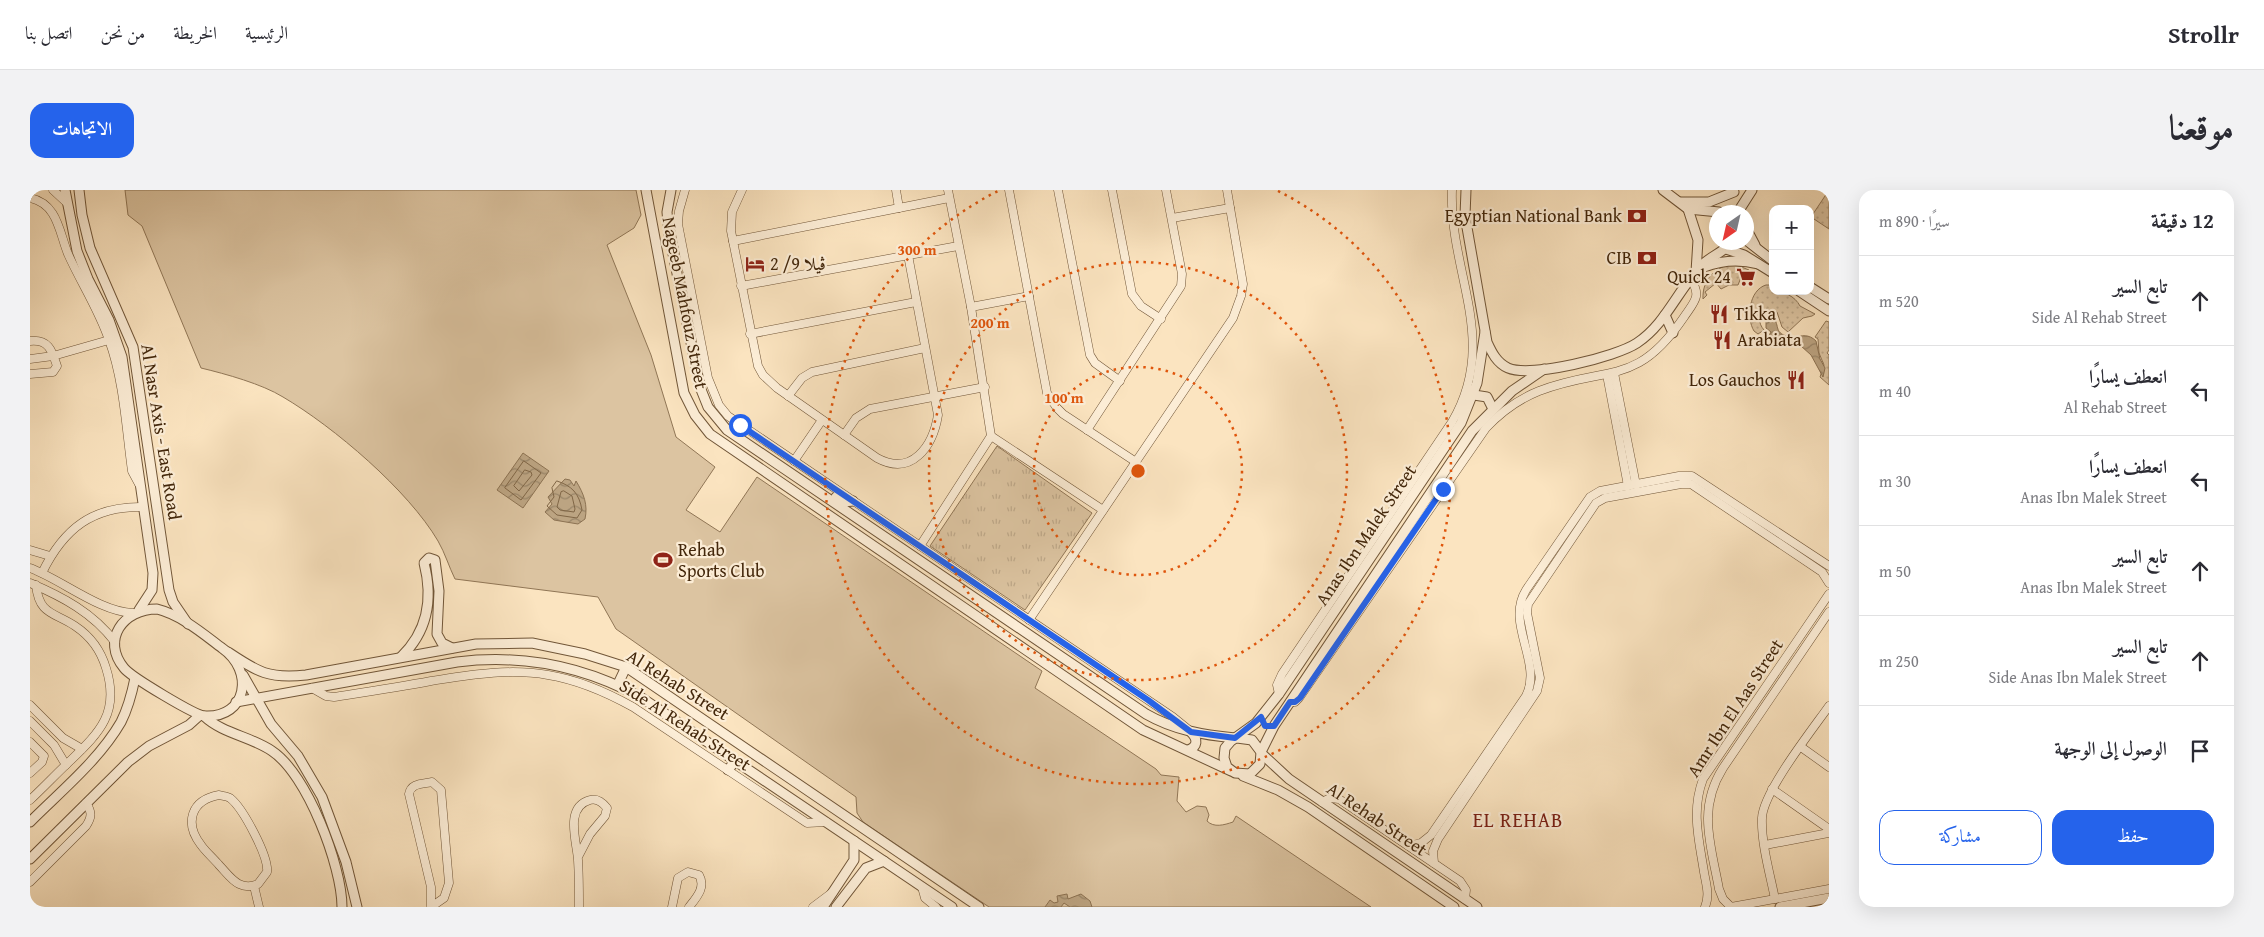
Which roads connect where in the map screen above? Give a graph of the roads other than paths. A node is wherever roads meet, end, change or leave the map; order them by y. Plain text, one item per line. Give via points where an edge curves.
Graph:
1 (53, 190) edge
2 (65, 190) edge
3 (79, 190) edge
4 (646, 190) edge
5 (671, 190) edge
6 (685, 190) edge
7 (742, 190) edge
8 (896, 190) edge
9 (1009, 190) edge
10 (1058, 190) edge
11 (1112, 190) edge
12 (1166, 190) edge
13 (1226, 190) edge
14 (1452, 190) edge
15 (1466, 190) edge
16 (1663, 190) edge
17 (1752, 190) edge
18 (1735, 191) edge
19 (949, 194) edge
20 (30, 198) edge
21 (1746, 198) junction
22 (66, 202) junction
23 (1681, 202) junction
24 (1724, 205) edge
25 (1742, 205) edge
26 (1745, 205) edge
27 (899, 208) junction
28 (1230, 208) junction
29 (1688, 209) junction
30 (1709, 211) edge
31 (1172, 218) junction
32 (733, 241) junction
33 (1754, 243) edge
34 (958, 246) junction
35 (1754, 247) edge
36 (1723, 250) edge
37 (1736, 250) edge
38 (1763, 254) junction
39 (908, 256) junction
40 (1769, 258) edge
41 (1758, 264) junction
42 (80, 270) junction
43 (1769, 271) edge
44 (1693, 276) junction
45 (741, 286) junction
46 (1814, 290) edge
47 (1805, 295) edge
48 (1029, 296) junction
49 (1829, 299) edge
50 (916, 302) junction
51 (971, 307) junction
52 (1829, 311) edge
53 (1665, 315) junction
54 (1161, 319) junction
55 (1485, 332) junction
56 (1673, 333) junction
57 (750, 334) junction
58 (109, 340) junction
59 (30, 341) edge
60 (925, 348) junction
61 (53, 356) junction
62 (30, 359) edge
63 (1544, 370) junction
64 (30, 374) edge
65 (1610, 374) junction
66 (1120, 381) junction
67 (985, 387) junction
68 (1474, 395) junction
69 (788, 396) junction
70 (934, 396) junction
71 (1493, 409) junction
72 (822, 420) junction
73 (727, 430) junction
74 (1088, 430) junction
75 (844, 435) junction
76 (991, 436) junction
77 (720, 442) junction
78 (794, 461) junction
79 (1136, 462) junction
80 (1632, 486) junction
81 (140, 487) junction
82 (824, 496) junction
83 (853, 502) junction
84 (143, 507) junction
85 (1103, 510) junction
86 (159, 519) junction
87 (145, 520) junction
88 (1561, 544) junction
89 (920, 546) junction
90 (30, 550) edge
91 (50, 556) junction
92 (1829, 566) edge
93 (30, 568) edge
94 (42, 573) junction
95 (1829, 583) edge
96 (33, 584) edge
97 (1829, 594) edge
98 (102, 605) junction
99 (136, 612) junction
100 (1829, 612) edge
101 (93, 618) junction
102 (1029, 620) junction
103 (188, 624) junction
104 (115, 642) junction
105 (452, 648) junction
106 (1791, 649) junction
107 (228, 652) junction
108 (1800, 655) junction
109 (401, 658) junction
110 (1783, 661) junction
111 (626, 667) junction
112 (1792, 667) junction
113 (322, 672) junction
114 (243, 675) junction
115 (135, 678) junction
116 (618, 684) junction
117 (325, 686) junction
118 (312, 688) junction
119 (1279, 694) junction
120 (257, 699) junction
121 (236, 702) junction
122 (1290, 702) junction
123 (30, 705) edge
124 (1829, 706) edge
125 (202, 716) junction
126 (1261, 717) junction
127 (30, 720) edge
128 (1274, 726) junction
129 (1191, 732) junction
130 (44, 735) junction
131 (1236, 738) junction
132 (31, 745) edge
133 (1801, 747) junction
134 (82, 749) junction
135 (1188, 750) junction
136 (1262, 753) junction
137 (735, 761) junction
138 (66, 764) junction
139 (1829, 767) edge
140 (728, 770) junction
141 (1231, 771) junction
142 (30, 773) edge
143 (1240, 775) junction
144 (1476, 776) junction
145 (1288, 777) junction
146 (1772, 789) junction
147 (1278, 790) junction
148 (31, 798) edge
149 (1322, 802) junction
150 (86, 803) junction
151 (30, 822) edge
152 (826, 822) junction
153 (1829, 829) edge
154 (1829, 833) edge
155 (854, 841) junction
156 (1765, 845) junction
157 (1409, 846) junction
158 (578, 857) junction
159 (30, 859) edge
160 (884, 861) junction
161 (1434, 863) junction
162 (30, 882) edge
163 (449, 883) junction
164 (254, 886) junction
165 (431, 887) junction
166 (922, 887) junction
167 (1829, 889) edge
168 (833, 892) junction
169 (1829, 898) edge
170 (1465, 899) junction
171 (1775, 899) junction
172 (842, 902) edge
173 (259, 907) edge
174 (342, 907) edge
175 (357, 907) edge
176 (431, 907) edge
177 (579, 907) edge
178 (672, 907) edge
179 (689, 907) edge
180 (813, 907) edge
181 (823, 907) edge
182 (836, 907) edge
183 (936, 907) edge
184 (952, 907) edge
185 (979, 907) edge
186 (1454, 907) edge
187 (1476, 907) edge
188 (1705, 907) edge
189 (1731, 907) edge
190 (1780, 907) edge

1 - 22 street
2 - 22 street, Al Nasr Axis - East Road
3 - 86 street, Al Nasr Axis - East Road via 90,248 133,347
4 - 77 street, Nageeb Mahfouz Street via 684,393 702,425
5 - 73 street, Nageeb Mahfouz Street via 669,234 698,377 708,406
6 - 78 street via 678,224 708,378 719,405 740,425
7 - 32 street via 730,222
8 - 27 street
9 - 48 street
10 - 66 street via 1090,355 1095,363
11 - 54 street via 1132,294 1142,306
12 - 31 street
13 - 28 street
14 - 119 street via 1452,213 1473,329 1471,377 1463,401 1282,674 1277,685
15 - 55 street via 1465,216
16 - 23 street
17 - 21 street
18 - 23 street via 1708,202
18 - 24 street
19 - 27 street
19 - 34 street
20 - 42 street via 53,212
21 - 25 street
21 - 26 street
22 - 42 street, Al Nasr Axis - East Road
23 - 29 street
27 - 32 street
28 - 31 street
28 - 79 street via 1242,272 1238,307
29 - 30 street
29 - 44 street via 1698,240
31 - 54 street via 1182,280 1179,292
32 - 45 street
33 - 38 street
34 - 39 street
34 - 51 street
35 - 38 street
36 - 44 street
37 - 41 street
38 - 40 street
39 - 45 street
39 - 50 street
41 - 43 street
41 - 44 street via 1726,260 1705,267
42 - 58 street
42 - 81 street, Al Nasr Axis - East Road via 109,320 122,357
44 - 53 street
44 - 56 street via 1697,296
45 - 57 street
46 - 49 street
47 - 52 street
48 - 51 street
48 - 74 street via 1047,392 1056,408
50 - 57 street
50 - 60 street
51 - 67 street
53 - 56 street
53 - 63 street via 1649,333 1626,350 1612,356
54 - 66 street
55 - 63 street via 1492,352 1506,367 1524,371
55 - 68 street, Anas Ibn Malek Street
56 - 65 street via 1646,359
57 - 69 street via 763,375
58 - 61 street
58 - 81 street via 119,378 132,471
59 - 61 street via 44,342
60 - 69 street via 812,372 802,378
60 - 70 street
61 - 62 street
61 - 64 street via 57,366 55,371
63 - 71 street, Anas Ibn Malek Street via 1522,383
65 - 80 street
65 - 122 street via 1551,387 1514,404 1494,420 1476,440 1300,698
66 - 74 street
67 - 70 street
67 - 76 street
68 - 71 street via 1487,397
68 - 119 street, Anas Ibn Malek Street via 1457,429
69 - 72 street
70 - 75 street via 870,408 856,418
70 - 75 street via 938,415 934,434 923,450 908,462 883,462
71 - 122 street, Anas Ibn Malek Street via 1464,442
72 - 75 street
72 - 78 street
73 - 77 street
73 - 82 street
74 - 79 street
76 - 85 street
76 - 89 street
77 - 135 street via 1143,730
78 - 83 street
79 - 85 street
80 - 88 street via 1600,491 1590,497
80 - 92 street via 1684,476 1697,478
81 - 84 street, Al Nasr Axis - East Road
82 - 83 street via 830,494 844,502
82 - 129 street via 1146,714
83 - 89 street
84 - 87 street, Al Nasr Axis - East Road
84 - 91 street via 121,506 88,519 73,529
85 - 102 street
86 - 87 street
86 - 103 street, Al Nasr Axis - East Road via 169,590 176,608
87 - 99 street, Al Nasr Axis - East Road via 153,581 149,597
88 - 95 street via 1600,500 1691,484 1822,572
88 - 144 street via 1527,608 1526,630 1540,678 1537,692
89 - 102 street
90 - 91 street
91 - 94 street
93 - 94 street
94 - 98 street
96 - 101 street via 78,606
96 - 134 street via 42,607 89,638 108,673 110,696 107,717 97,734
97 - 106 street, Amr Ibn El Aas Street
98 - 99 street via 118,612
98 - 101 street
99 - 103 street, Al Rehab Street via 165,611
99 - 104 street, Al Nasr Axis - East Road via 119,629
100 - 108 street, Amr Ibn El Aas Street
101 - 104 street
102 - 129 street
103 - 107 street, Al Rehab Street
104 - 115 street via 120,663
105 - 109 street, Al Rehab Street
105 - 109 street via 442,643 437,634 439,576 435,560 429,558 424,562 429,590 427,615 417,638
105 - 111 street, Al Rehab Street via 498,642 532,643
106 - 108 street
106 - 110 street, Amr Ibn El Aas Street
107 - 113 street, Al Rehab Street via 271,676 291,677
107 - 114 street
108 - 112 street, Amr Ibn El Aas Street
109 - 113 street, Al Rehab Street
110 - 112 street
110 - 188 street, Amr Ibn El Aas Street via 1714,762 1700,789 1695,818 1708,892
111 - 116 street
111 - 185 street, Al Rehab Street
112 - 189 street, Amr Ibn El Aas Street via 1720,773 1709,800 1707,823 1719,889
113 - 117 street
114 - 120 street
114 - 121 street
115 - 125 street
115 - 151 street via 122,721 110,739
116 - 117 street, Al Rehab Street via 549,663 486,658
116 - 137 street, Al Rehab Street
117 - 118 street, Al Rehab Street
118 - 120 street, Al Rehab Street
118 - 140 street, Side Al Rehab Street via 318,694 334,697 487,672 548,675 577,682 620,700
119 - 126 street, Anas Ibn Malek Street
120 - 121 street, Al Rehab Street
120 - 175 street via 322,796 346,862
121 - 125 street via 222,714
122 - 128 street, Anas Ibn Malek Street
123 - 134 street via 63,738
124 - 133 street
125 - 150 street via 149,746
125 - 174 street via 273,751 290,769 312,806 329,846 341,887
126 - 128 street via 1265,726
126 - 131 street, Anas Ibn Malek Street
127 - 130 street
128 - 136 street, Anas Ibn Malek Street
129 - 131 street
129 - 135 street via 1196,743
130 - 132 street
130 - 138 street
131 - 136 street via 1252,740
131 - 141 street via 1224,753 1225,763
132 - 142 street via 44,759
133 - 139 street
133 - 146 street
134 - 138 street
135 - 141 street
136 - 143 street via 1258,768 1250,774
136 - 145 street, Al Rehab Street
137 - 140 street
137 - 152 street, Al Rehab Street
138 - 148 street
140 - 152 street, Side Al Rehab Street via 806,823
141 - 143 street
143 - 147 street, Al Rehab Street
144 - 157 street via 1432,835
144 - 161 street via 1435,845
145 - 147 street via 1281,780
145 - 149 street, Al Rehab Street
146 - 153 street
146 - 156 street via 1762,817
147 - 186 street, Al Rehab Street
149 - 157 street via 1330,798 1339,799
149 - 170 street, Al Rehab Street
150 - 159 street
150 - 162 street via 91,810 91,819
152 - 155 street, Al Rehab Street
154 - 156 street
155 - 160 street, Al Rehab Street
155 - 168 street via 854,860
156 - 171 street
157 - 161 street
158 - 158 street via 606,813 604,804 595,800 582,805 576,813
158 - 177 street
160 - 166 street, Al Rehab Street
160 - 172 street via 866,868
161 - 170 street via 1464,885
163 - 165 street via 441,888
163 - 165 street via 441,790 432,782 414,785 409,794
163 - 176 street via 444,898
164 - 164 street via 265,878 268,866 246,819 229,797 208,797 199,803 192,819 200,844 238,884
164 - 173 street
165 - 176 street
166 - 183 street via 925,898
166 - 184 street, Al Rehab Street
167 - 171 street
168 - 172 street
168 - 180 street
168 - 181 street
169 - 190 street
170 - 187 street, Al Rehab Street
171 - 189 street
172 - 182 street
178 - 179 street via 678,878 694,872 699,875 702,887

